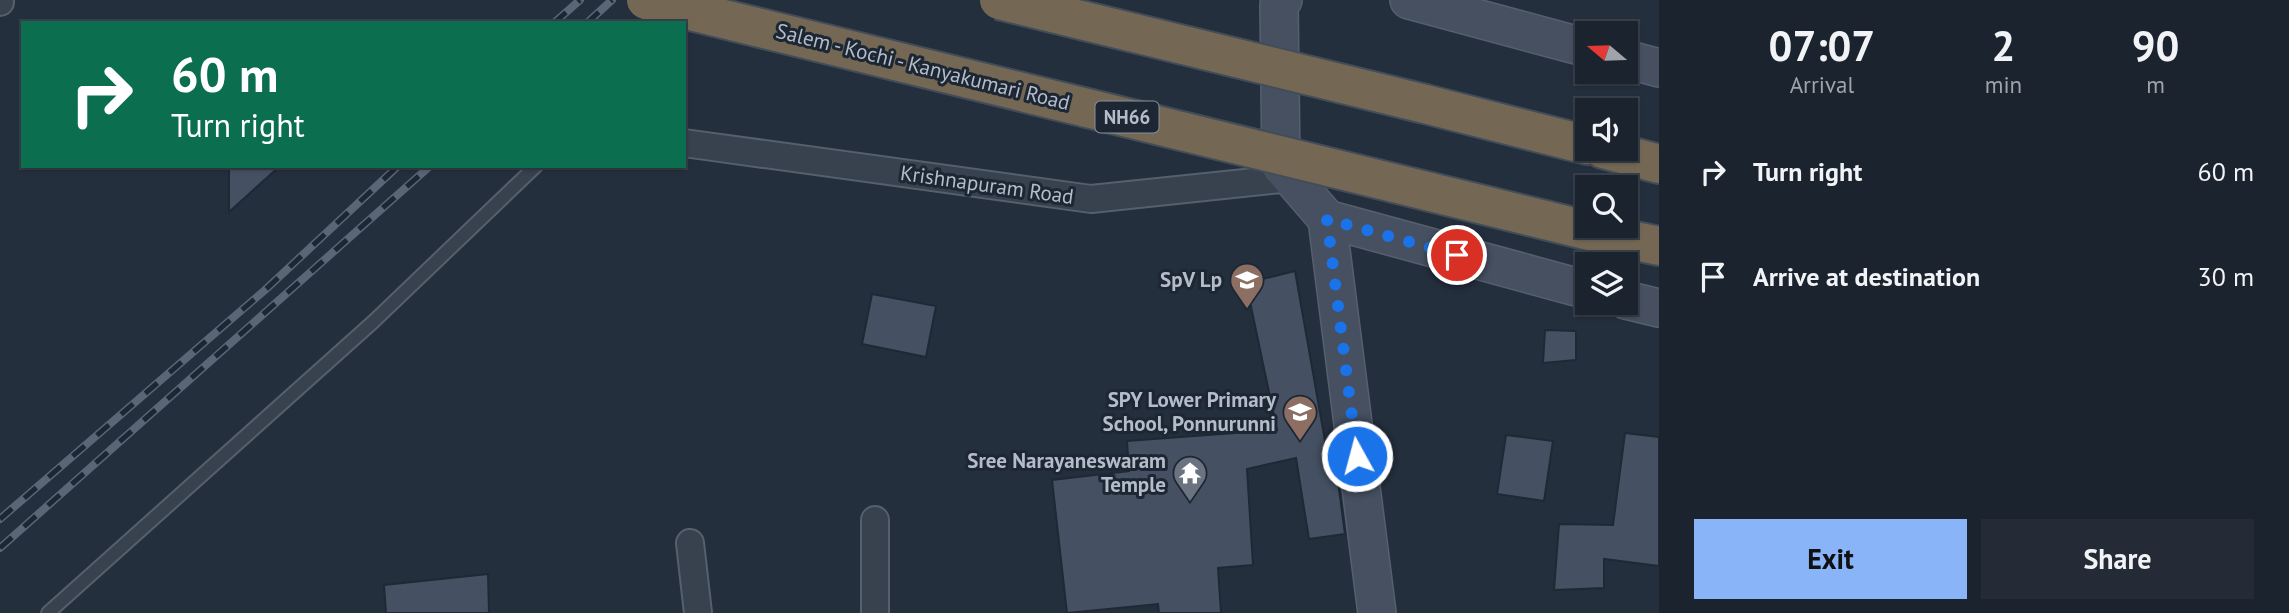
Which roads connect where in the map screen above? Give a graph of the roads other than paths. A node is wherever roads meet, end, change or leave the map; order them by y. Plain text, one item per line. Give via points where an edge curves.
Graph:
1 (646, 0) edge
2 (711, 0) edge
3 (999, 0) edge
4 (1283, 0) edge
5 (1409, 0) edge
6 (686, 23) edge
7 (1575, 45) edge
8 (1638, 62) edge
9 (1659, 68) edge
10 (1575, 142) edge
11 (686, 143) edge
12 (534, 168) edge
13 (1291, 178) junction
14 (1327, 219) junction
15 (1659, 246) edge
16 (1575, 287) edge
17 (1638, 303) edge
18 (1659, 308) edge
19 (876, 520) dead end
20 (690, 543) dead end
21 (48, 613) edge
22 (698, 613) edge
23 (875, 613) edge
24 (1377, 613) edge

1 - 15 highway, Salem - Kochi - Kanyakumari Road / NH66, bridge
2 - 6 lane
3 - 10 highway, bridge
4 - 13 main road via 1279,5 1281,166
5 - 7 main road
8 - 9 main road
11 - 13 street, Krishnapuram Road via 1091,199
12 - 21 lane via 373,322
13 - 14 main road
14 - 16 main road
14 - 24 main road
17 - 18 main road
19 - 23 street
20 - 22 street

